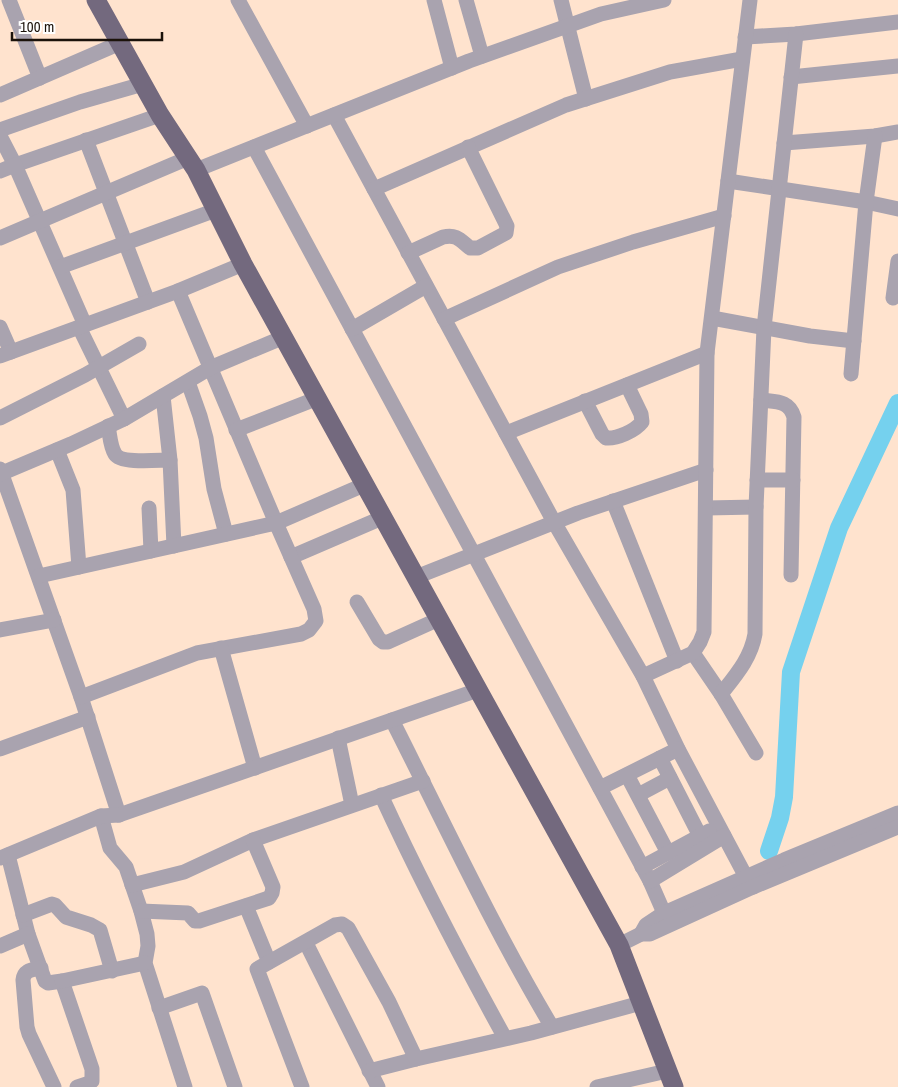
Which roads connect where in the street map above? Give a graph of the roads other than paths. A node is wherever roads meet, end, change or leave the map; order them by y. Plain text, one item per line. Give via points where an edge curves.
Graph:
1 (9, 0) edge
2 (96, 0) edge
3 (238, 0) edge
4 (434, 0) edge
5 (466, 0) edge
6 (561, 0) edge
7 (750, 0) edge
8 (653, 1) edge
9 (599, 7) edge
10 (898, 22) edge
11 (568, 26) junction
12 (796, 34) junction
13 (745, 37) junction
14 (120, 43) junction
15 (482, 56) junction
16 (742, 59) junction
17 (898, 66) edge
18 (452, 68) junction
19 (40, 78) junction
20 (791, 78) junction
21 (143, 84) junction
22 (0, 95) edge
23 (586, 99) junction
24 (160, 115) junction
25 (334, 116) junction
26 (307, 126) junction
27 (0, 130) edge
28 (898, 132) edge
29 (0, 136) edge
30 (875, 136) junction
31 (86, 140) junction
32 (784, 143) junction
33 (254, 147) junction
34 (468, 147) junction
35 (192, 164) junction
36 (15, 165) junction
37 (0, 171) edge
38 (728, 181) junction
39 (779, 188) junction
40 (374, 189) junction
41 (107, 192) junction
42 (866, 202) junction
43 (898, 209) edge
44 (216, 210) junction
45 (724, 216) junction
46 (40, 221) junction
47 (0, 238) edge
48 (126, 243) junction
49 (408, 253) junction
50 (898, 261) edge
51 (244, 264) junction
52 (60, 267) junction
53 (426, 286) junction
54 (178, 291) junction
55 (893, 298) dead end
56 (148, 302) junction
57 (712, 318) junction
58 (444, 319) junction
59 (82, 326) junction
60 (0, 327) edge
61 (764, 328) junction
62 (352, 329) junction
63 (284, 337) junction
64 (854, 341) junction
65 (138, 344) dead end
66 (707, 353) junction
67 (6, 354) edge
68 (99, 367) junction
69 (210, 368) junction
70 (851, 374) dead end
71 (188, 382) junction
72 (627, 385) junction
73 (163, 396) junction
74 (318, 398) junction
75 (761, 400) junction
76 (585, 401) junction
77 (0, 418) edge
78 (124, 419) junction
79 (108, 426) junction
80 (236, 430) junction
81 (506, 433) junction
82 (57, 450) junction
83 (170, 460) junction
84 (706, 470) junction
85 (1, 472) edge
86 (757, 480) junction
87 (792, 480) junction
88 (366, 484) junction
89 (613, 501) junction
90 (756, 507) junction
91 (149, 508) dead end
92 (706, 508) junction
93 (384, 517) junction
94 (554, 522) junction
95 (276, 523) junction
96 (226, 534) junction
97 (174, 546) junction
98 (151, 551) junction
99 (472, 554) junction
100 (291, 557) junction
101 (79, 567) junction
102 (791, 575) dead end
103 (39, 576) junction
104 (416, 577) junction
105 (357, 602) dead end
106 (439, 619) junction
107 (54, 620) junction
108 (0, 630) edge
109 (221, 648) junction
110 (693, 652) junction
111 (677, 661) junction
112 (643, 676) junction
113 (478, 690) junction
114 (721, 694) junction
115 (81, 696) junction
116 (88, 717) junction
117 (392, 720) junction
118 (338, 738) junction
119 (0, 749) edge
120 (678, 749) junction
121 (756, 753) dead end
122 (660, 758) junction
123 (255, 768) junction
124 (627, 774) junction
125 (670, 778) junction
126 (423, 781) junction
127 (600, 788) junction
128 (381, 795) junction
129 (638, 795) junction
130 (352, 805) junction
131 (898, 813) edge
132 (119, 815) junction
133 (101, 816) junction
134 (898, 826) edge
135 (722, 831) junction
136 (700, 836) junction
137 (253, 840) junction
138 (668, 854) junction
139 (4, 857) edge
140 (642, 867) junction
141 (650, 881) junction
142 (749, 882) junction
143 (132, 885) junction
144 (246, 906) junction
145 (141, 911) junction
146 (664, 913) junction
147 (23, 915) junction
148 (28, 934) junction
149 (640, 934) junction
150 (306, 943) junction
151 (619, 945) junction
152 (0, 946) edge
153 (269, 962) junction
154 (145, 963) junction
155 (41, 968) junction
156 (112, 971) junction
157 (62, 981) junction
158 (642, 1003) junction
159 (159, 1008) junction
160 (552, 1027) junction
161 (505, 1038) junction
162 (416, 1059) junction
163 (369, 1071) junction
164 (671, 1079) edge
165 (54, 1087) edge
166 (77, 1087) edge
167 (185, 1087) edge
168 (235, 1087) edge
169 (302, 1087) edge
170 (378, 1087) edge
171 (597, 1087) edge

1 - 19 street
2 - 14 main road
3 - 26 street
4 - 18 street
5 - 15 street
6 - 11 street
7 - 13 street
8 - 9 street
9 - 11 street
10 - 12 street
11 - 15 street
11 - 23 street
12 - 13 street
12 - 20 street
13 - 16 street
14 - 19 street
14 - 21 main road
15 - 18 street
16 - 23 street via 670,72
16 - 38 street
17 - 20 street
18 - 25 street
19 - 22 street
20 - 32 street
21 - 24 main road
21 - 27 street
23 - 34 street
24 - 31 street
24 - 35 main road
25 - 26 street
25 - 40 street
26 - 33 street
28 - 30 street
29 - 36 street
30 - 32 street
30 - 42 street
31 - 36 street
31 - 41 street
32 - 39 street
33 - 35 street
33 - 62 street
34 - 40 street
34 - 49 street via 506,226 506,233 478,248 470,248 462,240 449,236
35 - 41 street
35 - 44 main road
36 - 37 street
36 - 46 street
38 - 39 street
38 - 45 street
39 - 42 street
39 - 61 street
40 - 49 street
41 - 46 street
41 - 48 street
42 - 43 street
42 - 64 street
44 - 48 street
44 - 51 main road
45 - 57 street
45 - 58 street via 558,267
46 - 47 street
46 - 52 street
48 - 52 street
48 - 56 street
49 - 53 street
50 - 55 street
51 - 54 street
51 - 63 main road
52 - 59 street
53 - 58 street
53 - 62 street
54 - 56 street
54 - 69 street
56 - 59 street
57 - 61 street
57 - 66 street
58 - 81 street
59 - 67 street
59 - 68 street
60 - 67 street
61 - 64 street
61 - 75 street
62 - 99 street
63 - 69 street
63 - 74 main road
64 - 70 street
65 - 68 street
66 - 72 street
66 - 84 street
68 - 77 street
68 - 78 street
69 - 71 street
69 - 80 street
71 - 73 street
71 - 96 street via 206,438 214,489
72 - 76 street
72 - 76 street via 642,422 612,438 602,434
73 - 78 street
73 - 83 street
74 - 80 street
74 - 88 main road
75 - 86 street
75 - 87 street via 785,403 792,411
76 - 81 street
78 - 79 street
79 - 82 street
79 - 83 street via 114,451 120,459
80 - 95 street
81 - 94 street
82 - 85 street
82 - 101 street via 73,490
83 - 97 street
84 - 89 street
84 - 92 street
85 - 103 street
86 - 87 street
86 - 90 street
87 - 102 street
88 - 93 main road
88 - 95 street
89 - 94 street
89 - 111 street
90 - 92 street
90 - 114 street via 754,643 746,661
91 - 98 street
92 - 110 street via 704,632
93 - 100 street
93 - 104 main road
94 - 99 street
94 - 112 street
95 - 96 street
95 - 100 street
96 - 97 street
97 - 98 street
98 - 101 street
99 - 104 street
99 - 127 street
100 - 109 street via 314,610 316,621 313,626 301,634
101 - 103 street
103 - 107 street
104 - 106 main road
105 - 106 street via 383,642
106 - 113 main road
107 - 108 street
107 - 115 street
109 - 115 street via 197,653
109 - 123 street
110 - 111 street
110 - 114 street
111 - 112 street
112 - 120 street
113 - 117 street
113 - 151 main road
114 - 121 street
115 - 116 street
116 - 119 street
116 - 132 street
117 - 118 street
117 - 126 street
118 - 123 street
118 - 130 street
120 - 122 street
120 - 135 street
122 - 124 street
122 - 125 street
123 - 132 street
124 - 127 street
124 - 129 street
125 - 129 street
125 - 136 street
126 - 128 street
126 - 160 street via 487,909
127 - 140 street
128 - 130 street
128 - 161 street via 417,872
129 - 138 street
130 - 137 street
131 - 142 street
132 - 133 street
133 - 139 street
133 - 143 street via 110,848 126,867
134 - 142 street
135 - 136 street
135 - 141 street
135 - 142 street
136 - 138 street
137 - 143 street via 184,872
137 - 144 street via 273,887 269,898
138 - 140 street
139 - 147 street
140 - 141 street
141 - 146 street
142 - 146 street
142 - 149 street via 650,934
143 - 145 street
144 - 145 street via 199,921 188,913
144 - 153 street
145 - 154 street via 147,940
146 - 149 street via 646,925
147 - 148 street
147 - 156 street via 52,904 66,917 97,927
148 - 152 street
148 - 155 street
149 - 151 street
150 - 153 street
150 - 162 street via 336,925 348,928
150 - 163 street
151 - 158 main road
153 - 169 street via 257,969
154 - 156 street
154 - 159 street
155 - 157 street via 48,983
155 - 165 street via 24,974 27,1027
156 - 157 street
157 - 166 street via 93,1076 90,1083
158 - 160 street
158 - 164 main road
159 - 167 street
159 - 168 street via 202,993
160 - 161 street
161 - 162 street
162 - 163 street
163 - 170 street
164 - 171 street

